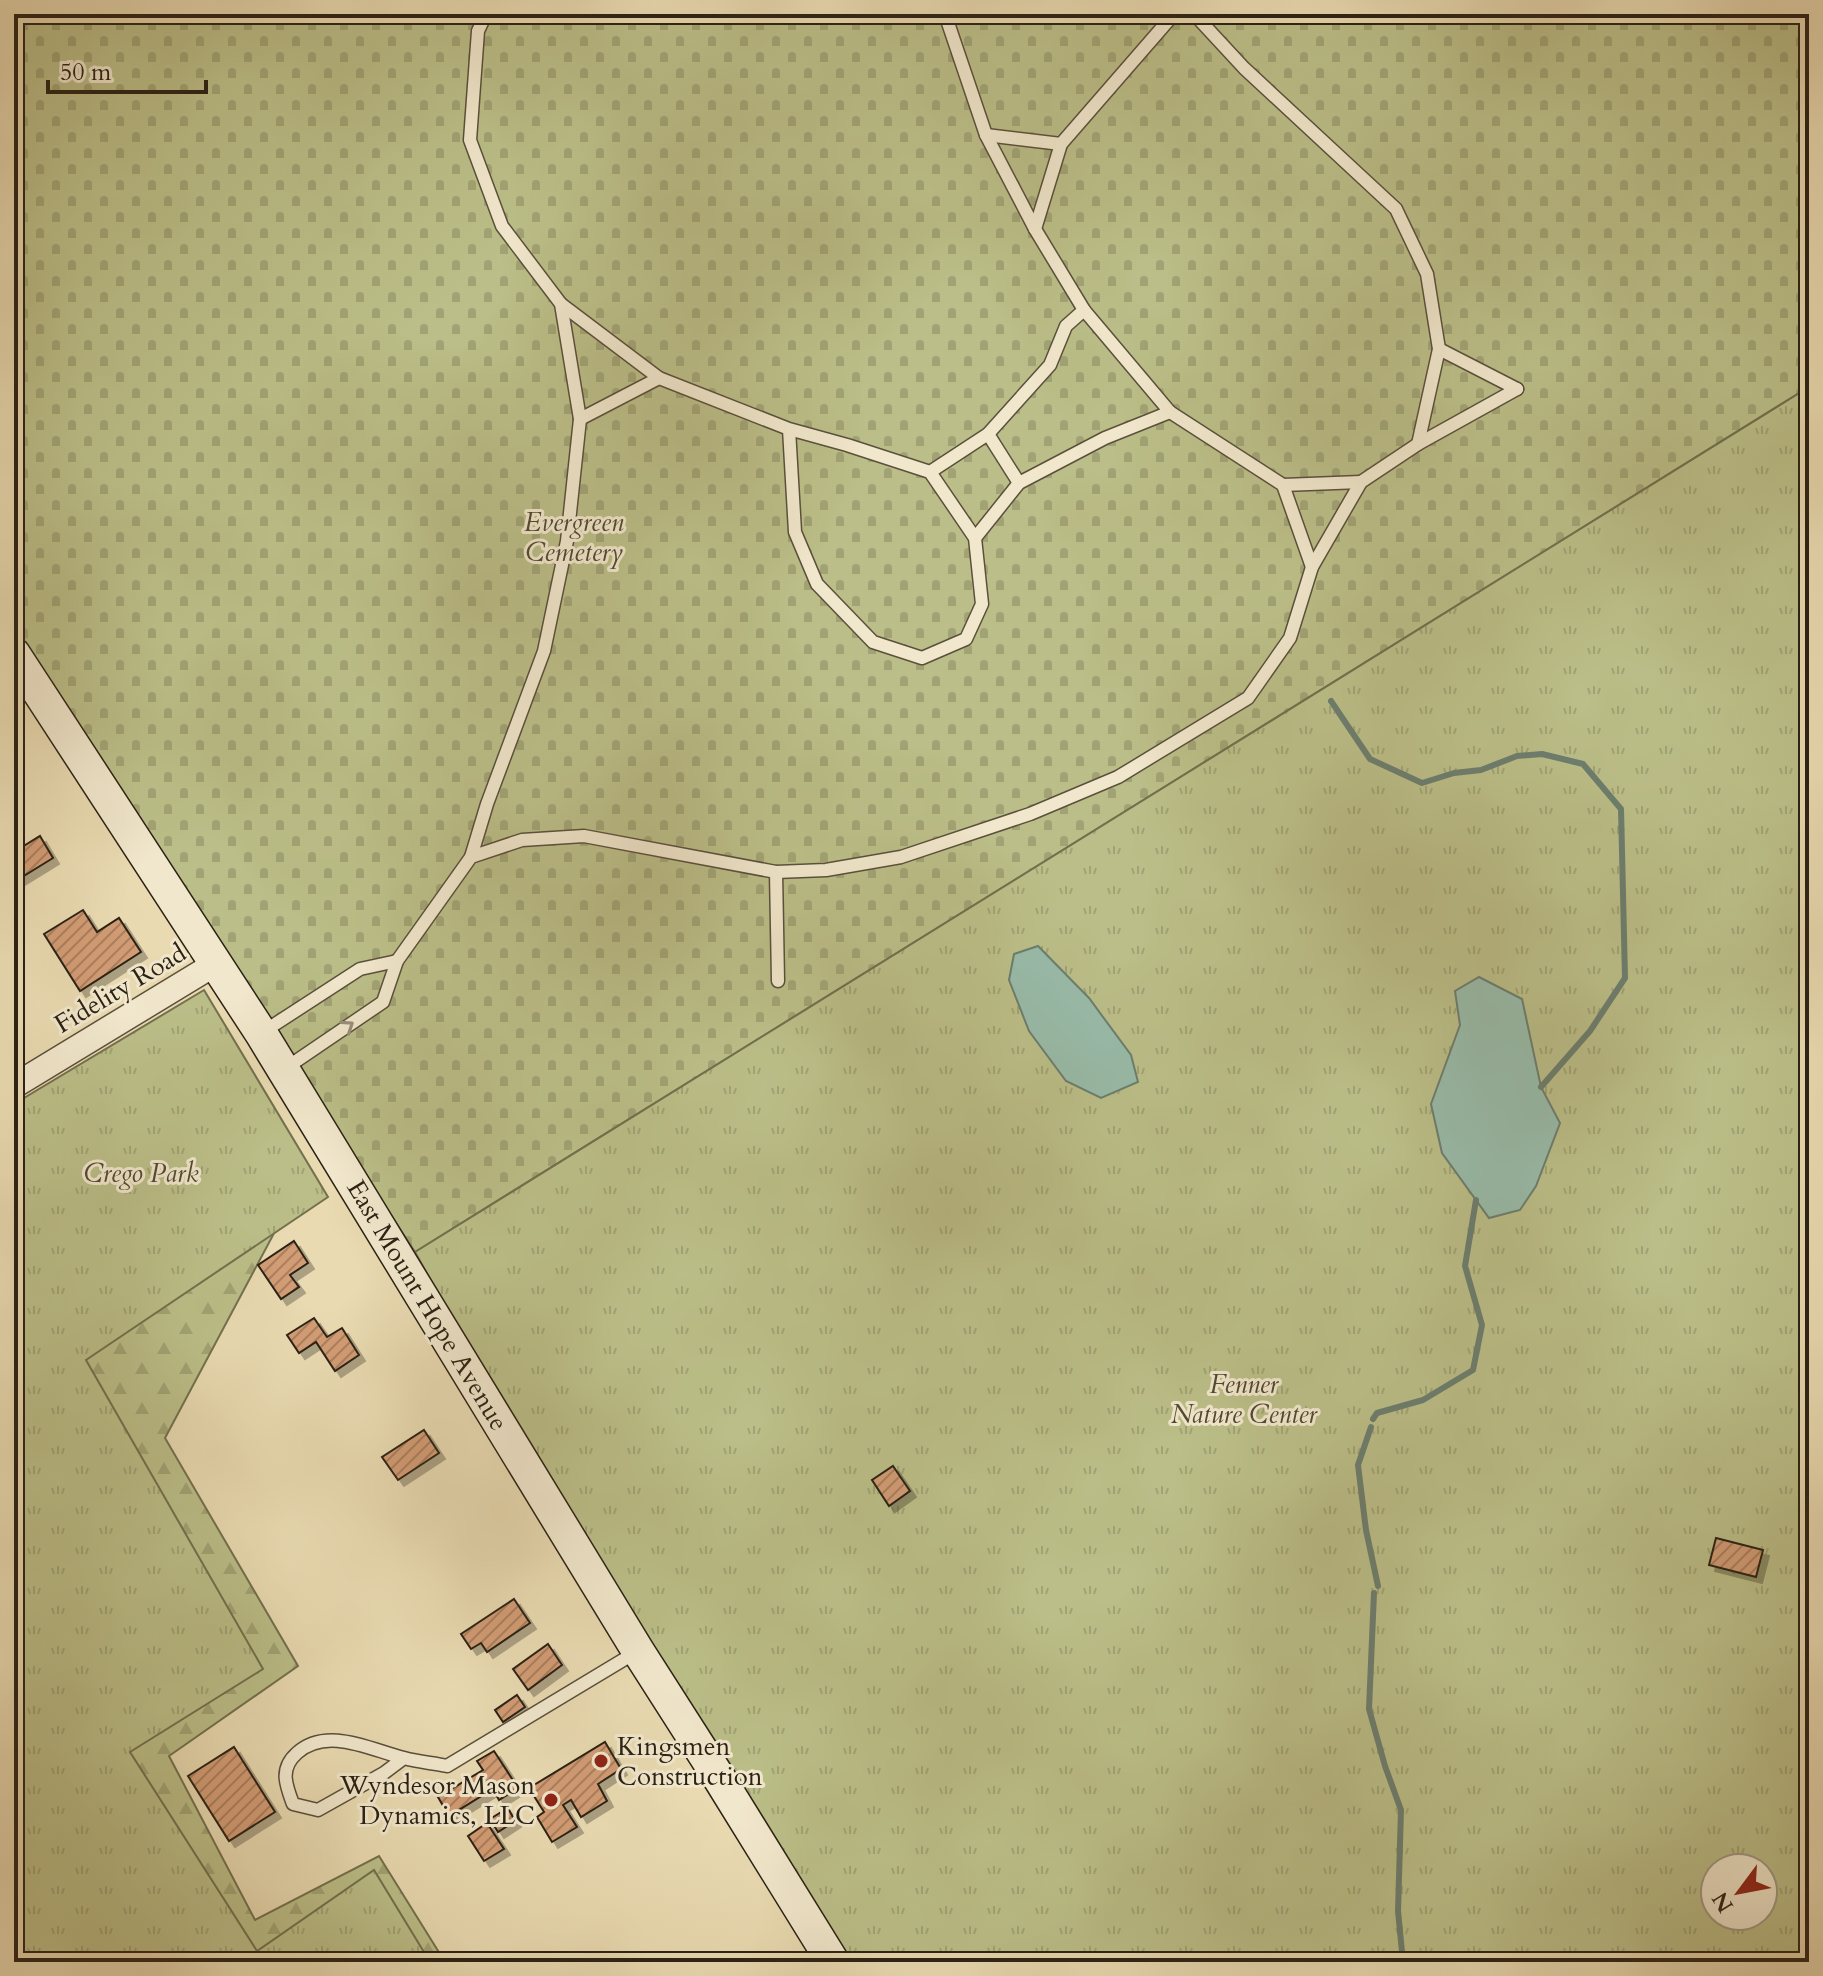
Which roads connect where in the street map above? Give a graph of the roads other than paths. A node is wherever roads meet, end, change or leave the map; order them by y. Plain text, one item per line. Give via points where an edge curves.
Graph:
1 (486, 14) edge
2 (945, 14) edge
3 (1174, 14) edge
4 (1194, 14) edge
5 (986, 135) junction
6 (1061, 144) junction
7 (1035, 229) junction
8 (561, 304) junction
9 (1084, 310) junction
10 (1439, 349) junction
11 (659, 378) junction
12 (1170, 412) junction
13 (580, 419) junction
14 (789, 429) junction
15 (988, 434) junction
16 (1418, 444) junction
17 (930, 472) junction
18 (1361, 482) junction
19 (1019, 483) junction
20 (1283, 485) junction
21 (975, 538) junction
22 (1312, 567) junction
23 (14, 654) edge
24 (471, 857) junction
25 (776, 872) junction
26 (397, 961) junction
27 (215, 964) junction
28 (778, 981) dead end
29 (261, 1033) junction
30 (283, 1070) junction
31 (14, 1086) edge
32 (638, 1651) junction
33 (404, 1758) junction
34 (833, 1962) edge

1 - 8 lane via 478,31 470,140 502,226
2 - 5 lane
3 - 6 lane
4 - 10 lane via 1244,68 1396,209 1427,274
5 - 6 lane
5 - 7 lane
6 - 7 lane
7 - 9 lane
8 - 11 lane
8 - 13 lane
9 - 12 lane
9 - 15 lane via 1066,326 1050,365
10 - 16 lane
10 - 16 lane via 1517,389
11 - 13 lane
11 - 14 lane
12 - 19 lane via 1105,438
12 - 20 lane
13 - 24 lane via 567,541 544,651
14 - 17 lane
14 - 21 lane via 795,532 817,584 873,642 922,658 966,639 982,604
15 - 17 lane
15 - 19 lane
16 - 18 lane
17 - 21 lane
18 - 20 lane
18 - 22 lane
19 - 21 lane
20 - 22 lane
22 - 25 lane via 1290,638 1248,698 1118,777 1030,814 901,857
23 - 27 street, East Mount Hope Avenue
24 - 25 lane via 522,840 584,836
24 - 26 lane
25 - 28 lane
26 - 29 lane via 360,969
30 -> 26 lane via 383,1002
27 - 29 street, East Mount Hope Avenue
27 - 31 street, Fidelity Road
29 - 30 street, East Mount Hope Avenue
30 - 32 street, East Mount Hope Avenue
32 - 33 lane via 447,1766
32 - 34 street, East Mount Hope Avenue
33 - 33 lane via 331,1740 304,1746 288,1761 285,1783 293,1804 318,1810

